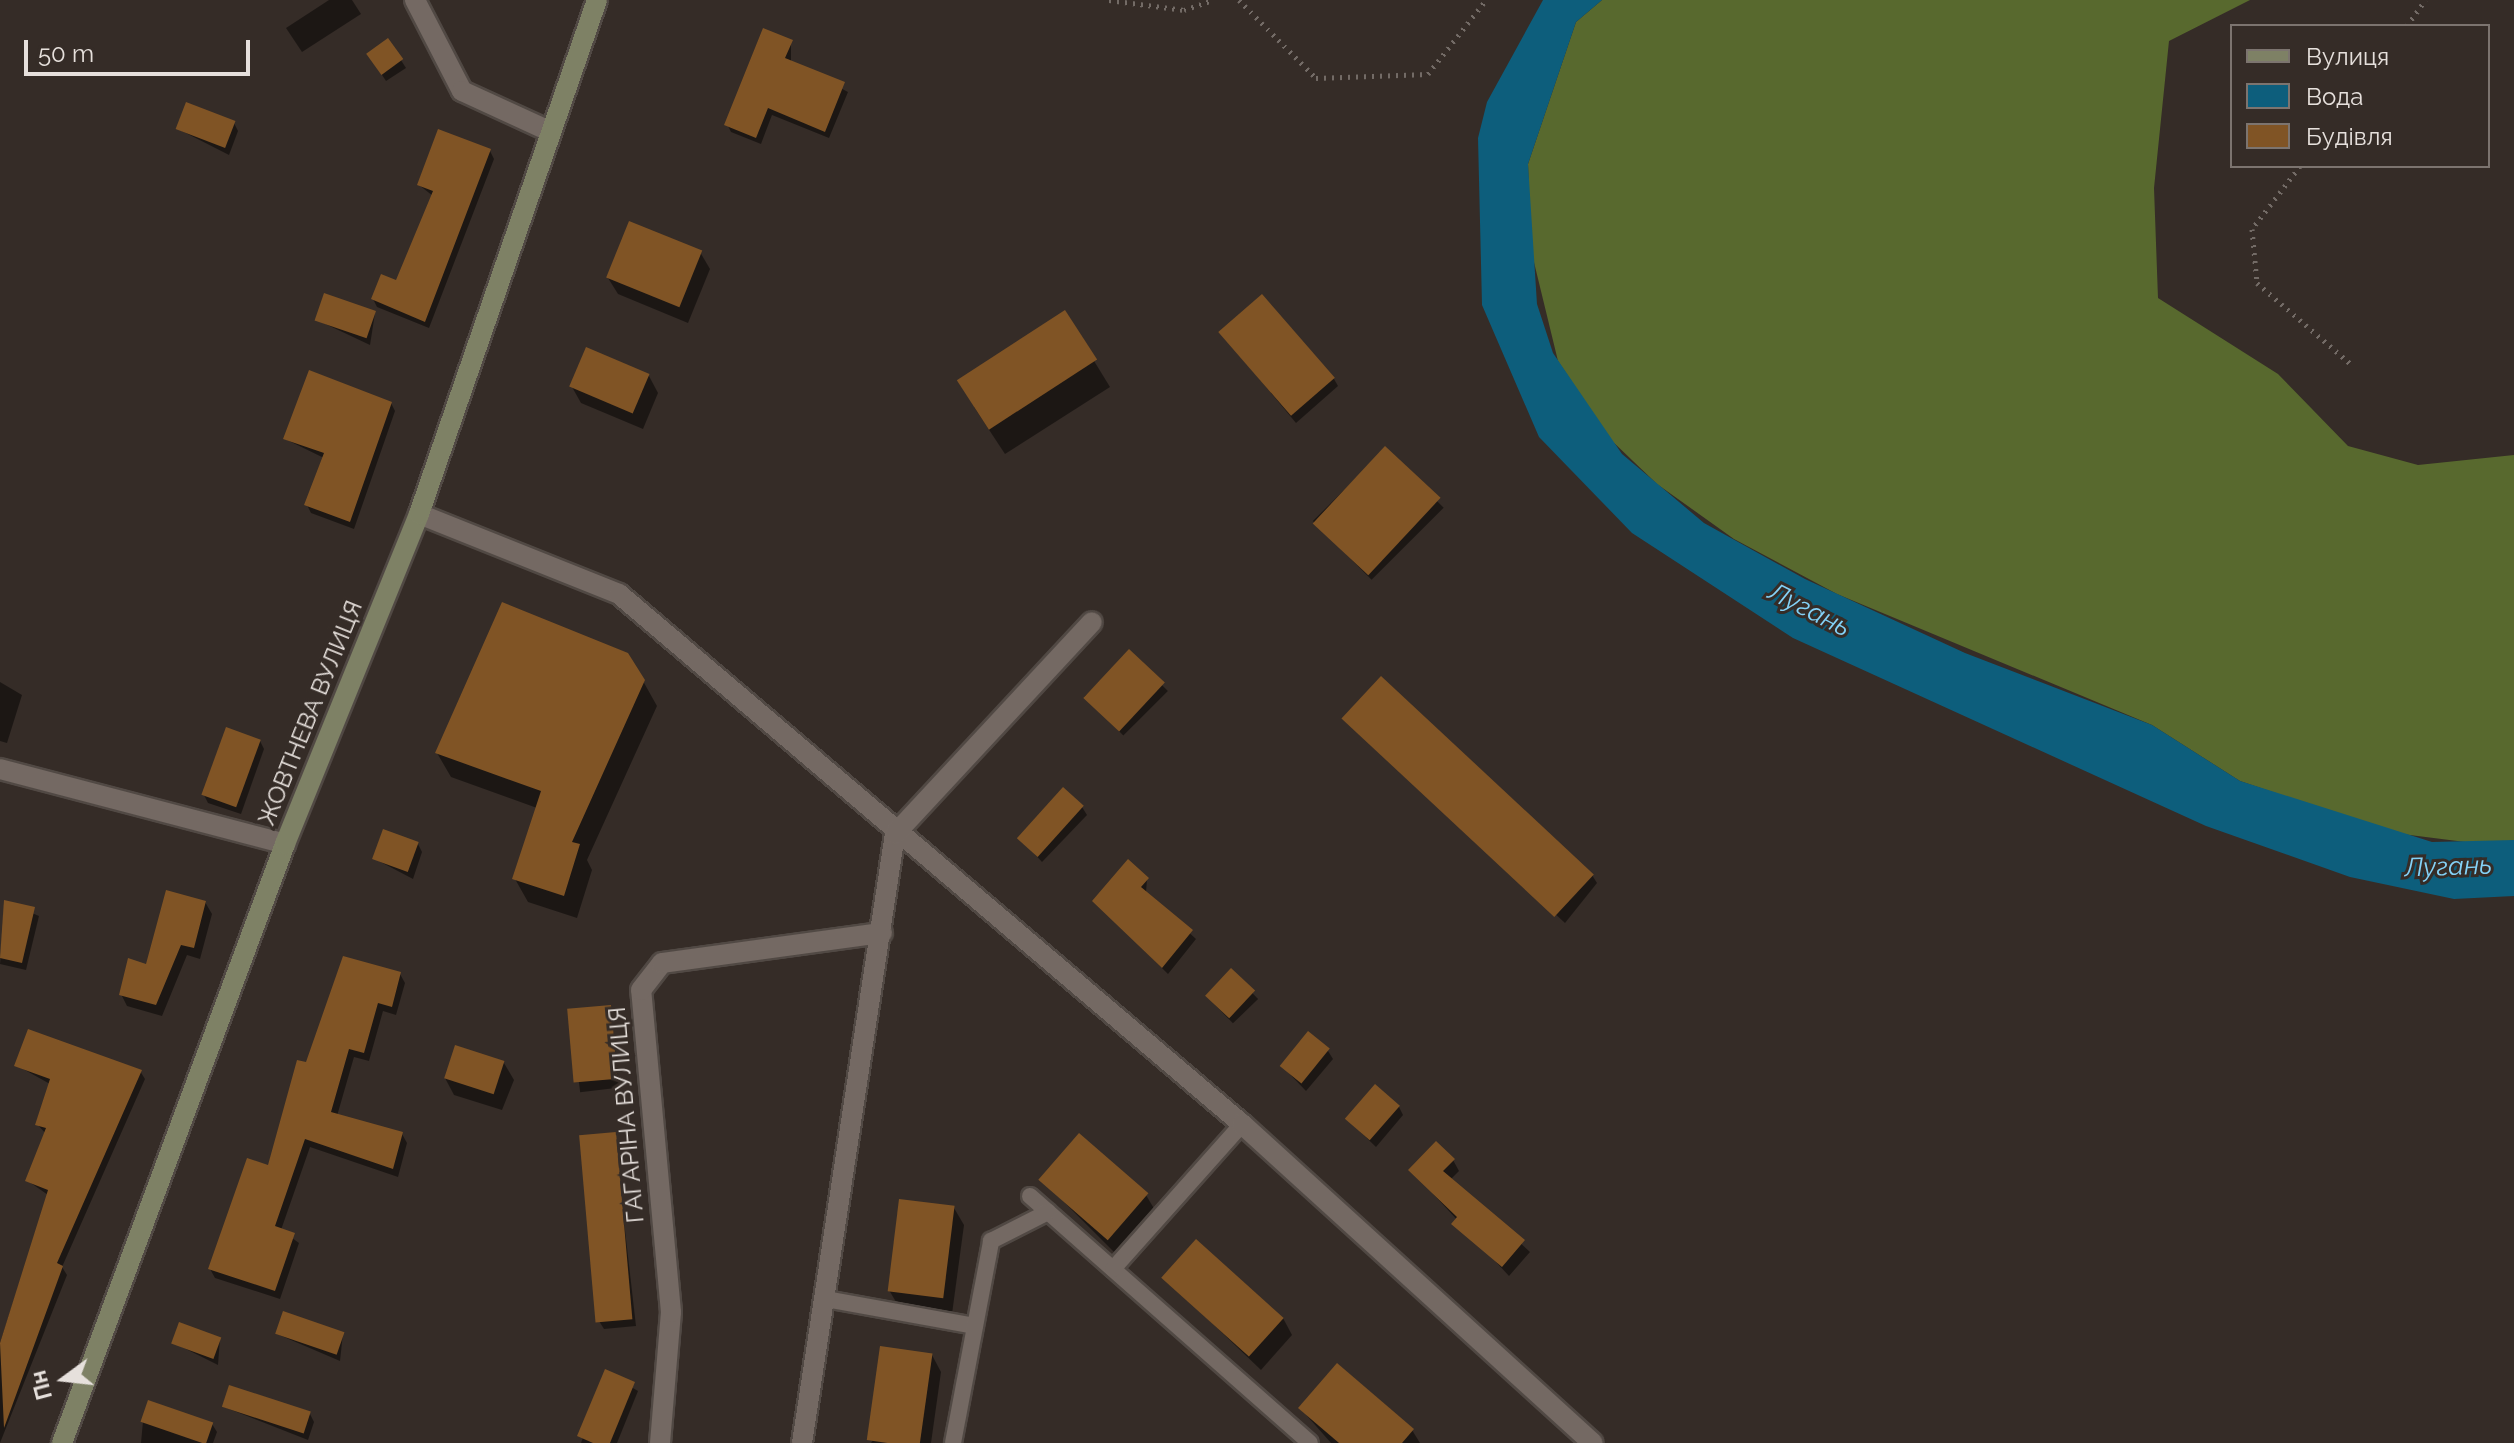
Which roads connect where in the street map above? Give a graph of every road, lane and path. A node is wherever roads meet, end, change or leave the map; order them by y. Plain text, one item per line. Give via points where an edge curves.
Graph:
1 (415, 0) edge
2 (597, 0) edge
3 (1109, 0) edge
4 (1213, 0) edge
5 (1239, 0) edge
6 (1486, 0) edge
7 (2425, 0) edge
8 (2408, 24) edge
9 (551, 132) junction
10 (2298, 168) edge
11 (2353, 366) dead end
12 (419, 514) junction
13 (1092, 622) dead end
14 (0, 769) edge
15 (895, 834) junction
16 (285, 844) junction
17 (882, 933) junction
18 (1242, 1124) junction
19 (1030, 1196) dead end
20 (1048, 1212) junction
21 (1113, 1269) junction
22 (826, 1299) junction
23 (975, 1326) junction
24 (62, 1443) edge
25 (660, 1443) edge
26 (802, 1443) edge
27 (953, 1443) edge
28 (1310, 1443) edge
29 (1593, 1443) edge

1 - 9 street via 462,91
2 - 9 street, ЖОВТНЕВА ВУЛИЦЯ
3 - 4 path via 1184,10
5 - 6 path via 1316,78 1428,74
7 - 8 path
9 - 12 street, ЖОВТНЕВА ВУЛИЦЯ
10 - 11 path via 2252,229 2257,283
12 - 15 street via 619,594
12 - 16 street, ЖОВТНЕВА ВУЛИЦЯ
13 - 15 street
14 - 16 street
15 - 17 street
15 - 18 street
16 - 24 street, ЖОВТНЕВА ВУЛИЦЯ
17 - 22 street
17 - 25 street, ГАГАРІНА ВУЛИЦЯ via 662,963 641,990 671,1312
18 - 21 lane
18 - 29 street
19 - 20 lane
20 - 21 lane
20 - 23 lane via 991,1241
21 - 28 lane
22 - 23 lane
22 - 26 street
23 - 27 lane

